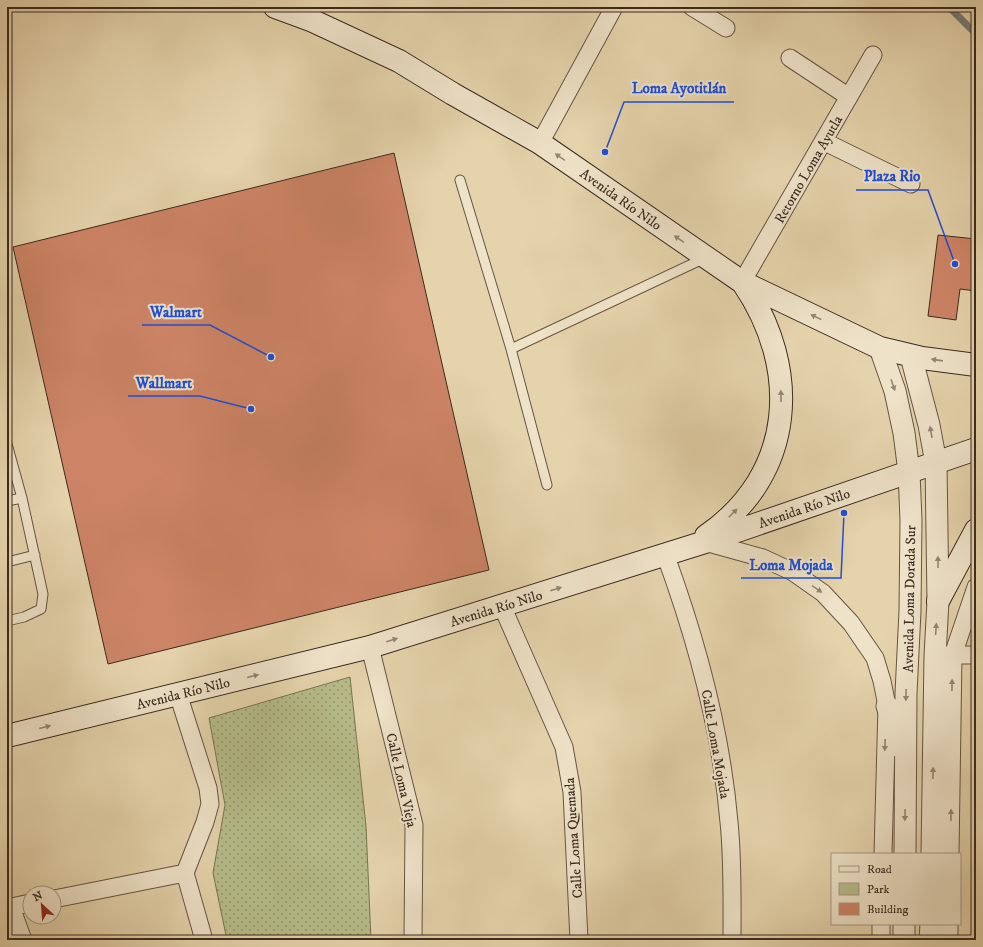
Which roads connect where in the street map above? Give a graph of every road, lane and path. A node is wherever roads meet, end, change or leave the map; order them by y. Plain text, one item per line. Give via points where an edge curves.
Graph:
1 (275, 7) edge
2 (614, 7) edge
3 (692, 7) edge
4 (726, 28) dead end
5 (873, 55) dead end
6 (790, 58) dead end
7 (849, 97) junction
8 (825, 142) junction
9 (540, 143) junction
10 (460, 180) dead end
11 (911, 184) dead end
12 (706, 258) junction
13 (742, 282) junction
14 (880, 348) junction
15 (510, 350) junction
16 (911, 356) junction
17 (976, 365) edge
18 (7, 444) edge
19 (976, 449) edge
20 (936, 463) junction
21 (909, 472) junction
22 (547, 485) dead end
23 (22, 498) junction
24 (7, 501) edge
25 (976, 530) edge
26 (705, 542) junction
27 (665, 554) junction
28 (35, 555) junction
29 (7, 562) edge
30 (976, 587) edge
31 (938, 601) junction
32 (502, 606) junction
33 (7, 621) edge
34 (370, 647) junction
35 (944, 655) junction
36 (976, 655) edge
37 (178, 694) junction
38 (886, 706) junction
39 (7, 736) edge
40 (906, 762) junction
41 (882, 853) edge
42 (905, 853) edge
43 (932, 853) edge
44 (950, 853) edge
45 (185, 873) junction
46 (62, 897) edge
47 (22, 905) edge
48 (9, 907) edge
49 (881, 925) edge
50 (904, 925) edge
51 (931, 925) edge
52 (949, 925) edge
53 (23, 940) edge
54 (204, 940) edge
55 (412, 940) edge
56 (579, 940) edge
57 (732, 940) edge
58 (881, 940) edge
59 (904, 940) edge
60 (930, 940) edge
61 (949, 940) edge

1 - 9 main road, Avenida Río Nilo via 313,21 399,60
2 - 9 street
3 - 4 street
5 - 7 street, Retorno Loma Ayutla
6 - 7 street
7 - 8 street, Retorno Loma Ayutla
8 - 11 street
8 - 13 street, Retorno Loma Ayutla
12 -> 9 main road, Avenida Río Nilo
10 - 15 lane
12 - 13 main road, Avenida Río Nilo
12 - 15 lane
14 -> 13 main road, Avenida Río Nilo
27 -> 13 main road via 684,548 702,538 734,514 758,482 775,444 781,402 778,360 764,319
14 - 16 main road, Avenida Río Nilo
14 -> 21 street, Avenida Loma Dorada Sur via 895,391
15 - 22 lane
17 -> 16 main road, Avenida Río Nilo
20 -> 16 street, Avenida Loma Dorada Sur
18 - 23 lane
19 - 20 main road, Avenida Río Nilo
20 - 21 main road, Avenida Río Nilo
31 -> 20 street, Avenida Loma Dorada Sur
21 - 26 main road, Avenida Río Nilo
21 -> 40 street, Avenida Loma Dorada Sur via 911,520
23 - 24 lane
23 - 28 lane
25 - 31 main road
26 - 27 main road, Avenida Río Nilo
26 -> 38 street, Avenida Loma Dorada Sur via 763,558 793,572 823,593 851,623 875,658
32 -> 27 main road, Avenida Río Nilo
27 - 57 street, Calle Loma Mojada via 700,659 723,767 732,869
28 - 29 lane
28 - 33 lane via 44,594 41,609
30 - 35 street, Avenida Loma Dorada Sur
35 -> 31 street, Avenida Loma Dorada Sur
34 -> 32 main road, Avenida Río Nilo
32 - 56 street, Calle Loma Quemada via 564,747 572,792
37 -> 34 main road, Avenida Río Nilo
34 - 55 street, Calle Loma Vieja via 414,825
35 - 36 street
43 -> 35 street, Avenida Loma Dorada Sur
44 -> 35 street, Avenida Loma Dorada Sur
39 -> 37 main road, Avenida Río Nilo
37 - 45 street via 208,788 210,804
38 - 40 street
38 -> 41 street, Avenida Loma Dorada Sur
40 -> 42 street, Avenida Loma Dorada Sur
45 - 46 street
45 - 54 street
47 - 48 street
48 - 53 street
49 - 58 street
50 - 59 street
51 - 60 street
52 - 61 street

